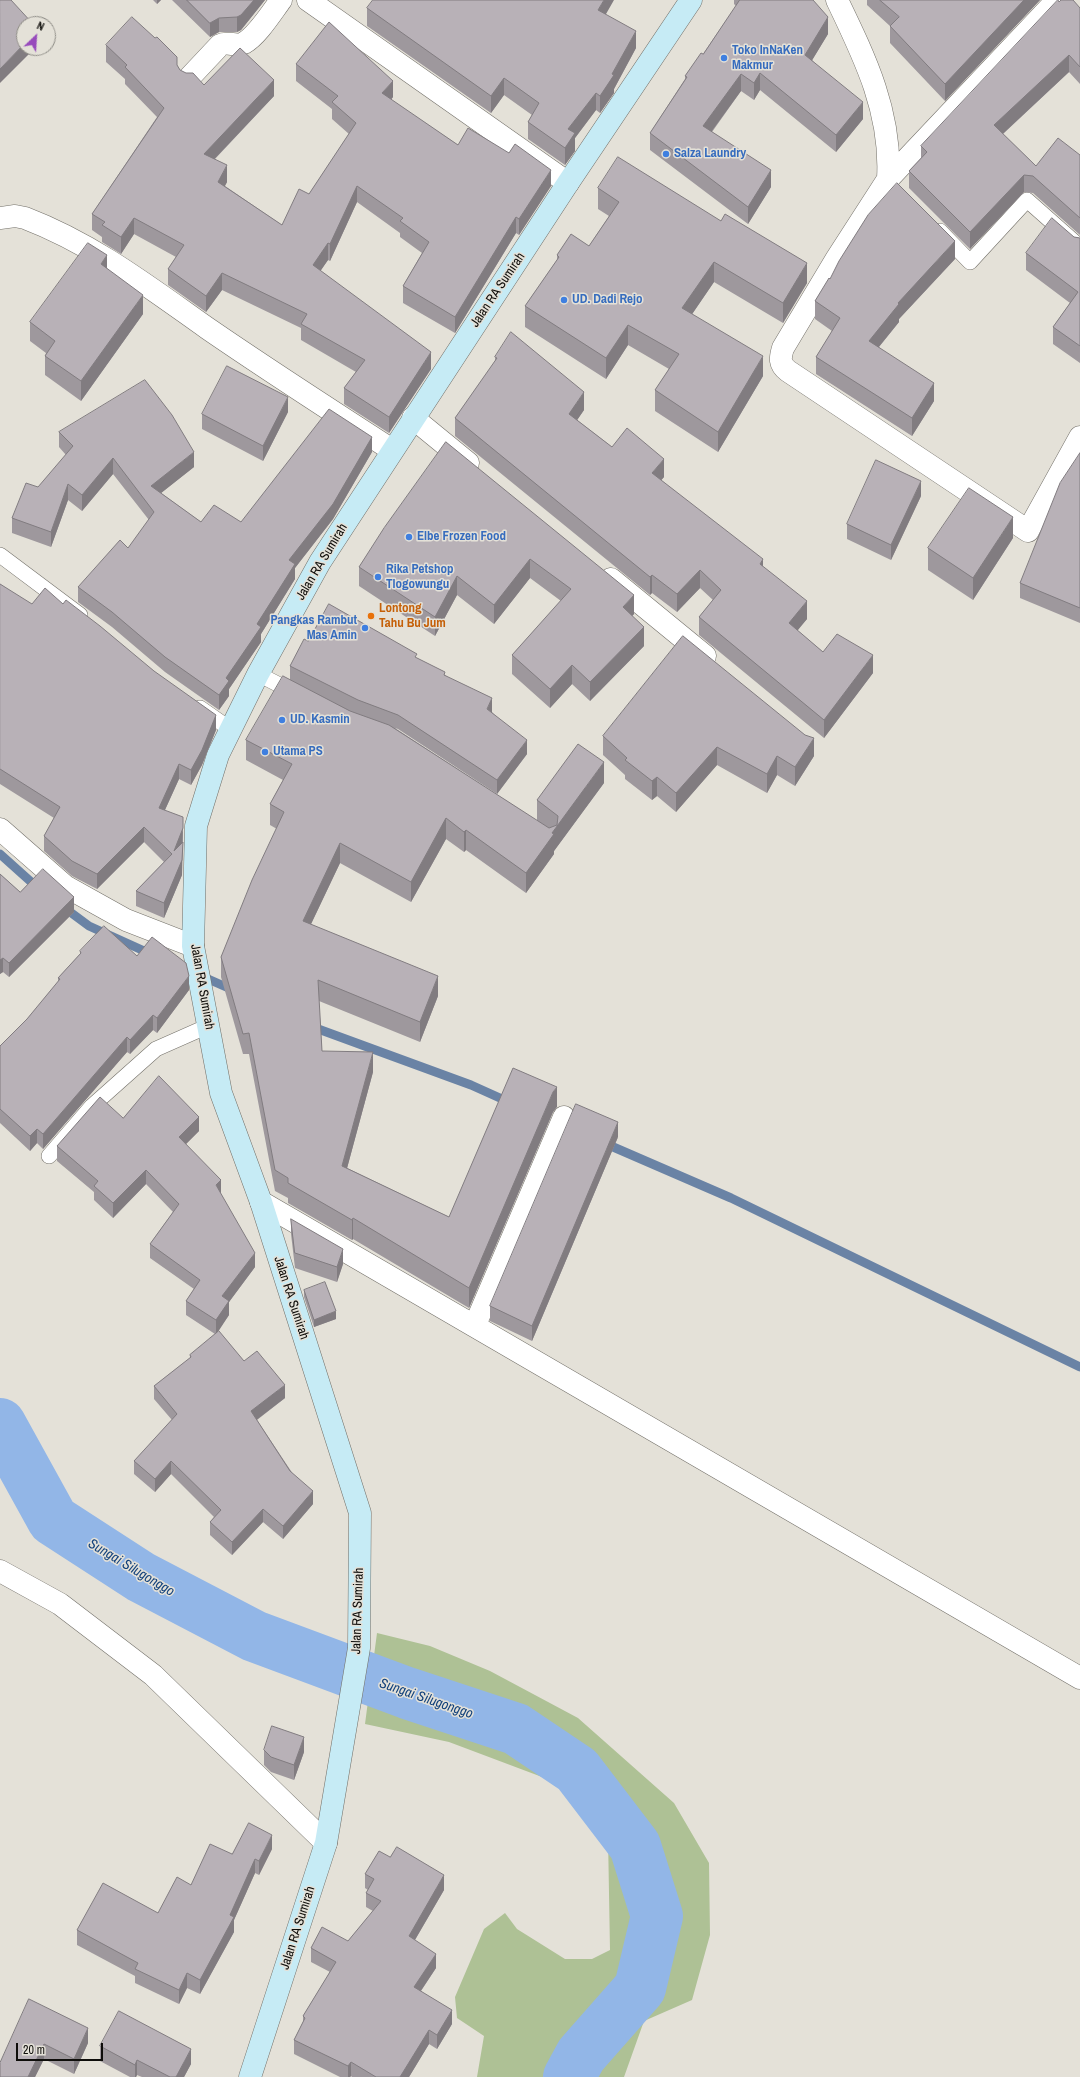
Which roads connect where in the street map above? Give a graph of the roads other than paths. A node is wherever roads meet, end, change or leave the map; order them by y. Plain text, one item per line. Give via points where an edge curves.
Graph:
1 (281, 0) edge
2 (308, 0) edge
3 (691, 0) edge
4 (837, 0) edge
5 (1057, 0) edge
6 (189, 78) edge
7 (568, 183) junction
8 (894, 185) junction
9 (0, 218) edge
10 (932, 223) edge
11 (1080, 247) edge
12 (413, 418) junction
13 (1080, 437) edge
14 (392, 450) junction
15 (486, 478) edge
16 (0, 555) edge
17 (597, 568) edge
18 (94, 625) edge
19 (720, 668) edge
20 (258, 674) junction
21 (185, 697) edge
22 (313, 702) edge
23 (230, 729) junction
24 (0, 829) edge
25 (195, 954) junction
26 (208, 1026) junction
27 (564, 1117) dead end
28 (49, 1156) dead end
29 (261, 1202) junction
30 (475, 1325) junction
31 (0, 1571) edge
32 (1080, 1678) edge
33 (326, 1843) junction
34 (250, 2077) edge

1 - 6 street via 252,37 238,45 226,42 220,45
2 - 7 street
3 - 7 main road, Jalan RA Sumirah
4 - 8 street via 867,62 879,101
5 - 8 street
7 - 12 main road, Jalan RA Sumirah
8 - 13 street via 837,258 783,348 780,358 783,367 1028,530
9 - 14 street via 26,218 88,247
10 - 11 lane via 970,262 1027,200
12 - 14 main road, Jalan RA Sumirah
12 - 15 street
14 - 20 main road, Jalan RA Sumirah via 320,562
16 - 18 lane
17 - 19 street
20 - 22 lane
20 - 23 main road, Jalan RA Sumirah
21 - 23 lane
23 - 25 main road, Jalan RA Sumirah via 218,754 196,826
24 - 25 street via 65,886
25 - 26 main road, Jalan RA Sumirah
26 - 28 lane via 156,1050 92,1106
26 - 29 main road, Jalan RA Sumirah via 221,1092
27 - 30 street
29 - 30 street
29 - 33 main road, Jalan RA Sumirah via 360,1513 359,1648
30 - 32 street
31 - 33 street via 60,1604 153,1675
33 - 34 main road, Jalan RA Sumirah

